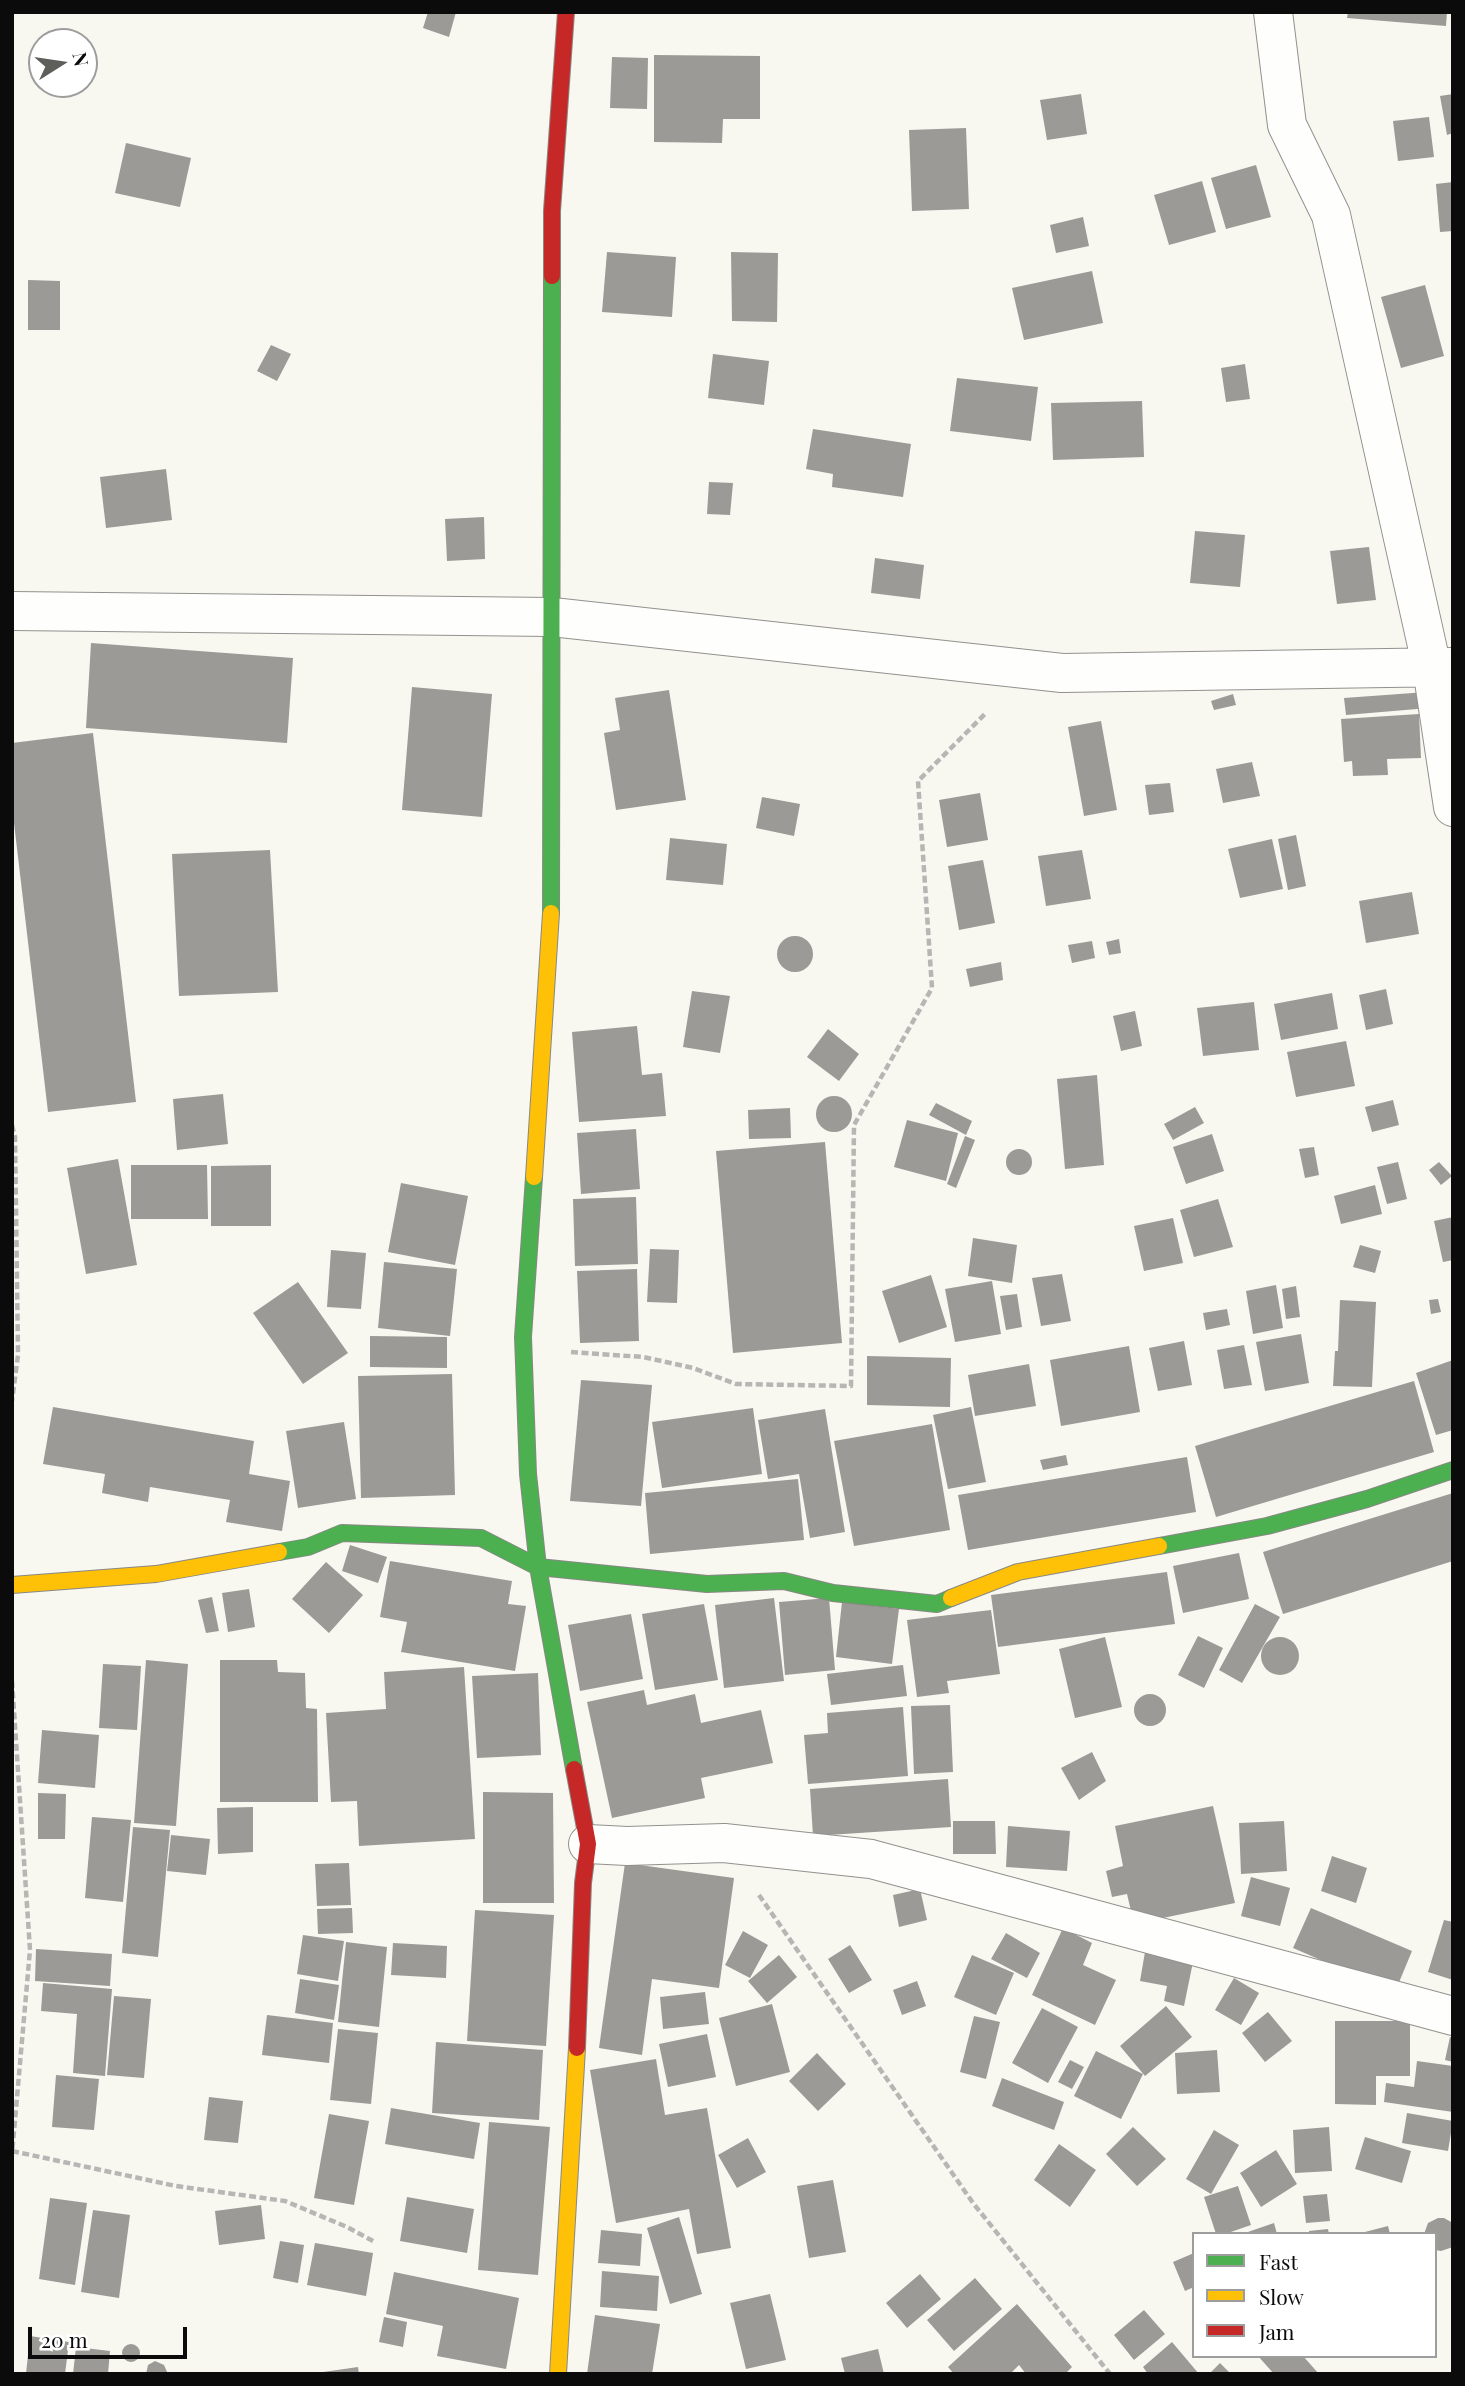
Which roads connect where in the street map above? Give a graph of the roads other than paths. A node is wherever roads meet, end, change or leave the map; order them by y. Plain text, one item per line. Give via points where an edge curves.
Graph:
1 (566, 12) edge
2 (1273, 12) edge
3 (12, 611) edge
4 (552, 617) junction
5 (1442, 668) edge
6 (1453, 807) edge
7 (1453, 1470) edge
8 (538, 1567) junction
9 (12, 1585) edge
10 (588, 1844) junction
11 (1453, 2016) edge
12 (558, 2374) edge

1 - 4 street via 552,211
2 - 5 street via 1287,125 1331,215
3 - 4 street
4 - 5 street via 1029,671
4 - 8 street via 553,888 523,1338 528,1474
5 - 6 street
7 - 8 street via 1268,1526 1018,1572 937,1604 833,1593 784,1581 707,1584
8 - 9 street via 481,1538 342,1533 308,1547 156,1574
8 - 10 street
10 - 11 street via 724,1843 872,1859
10 - 12 street

